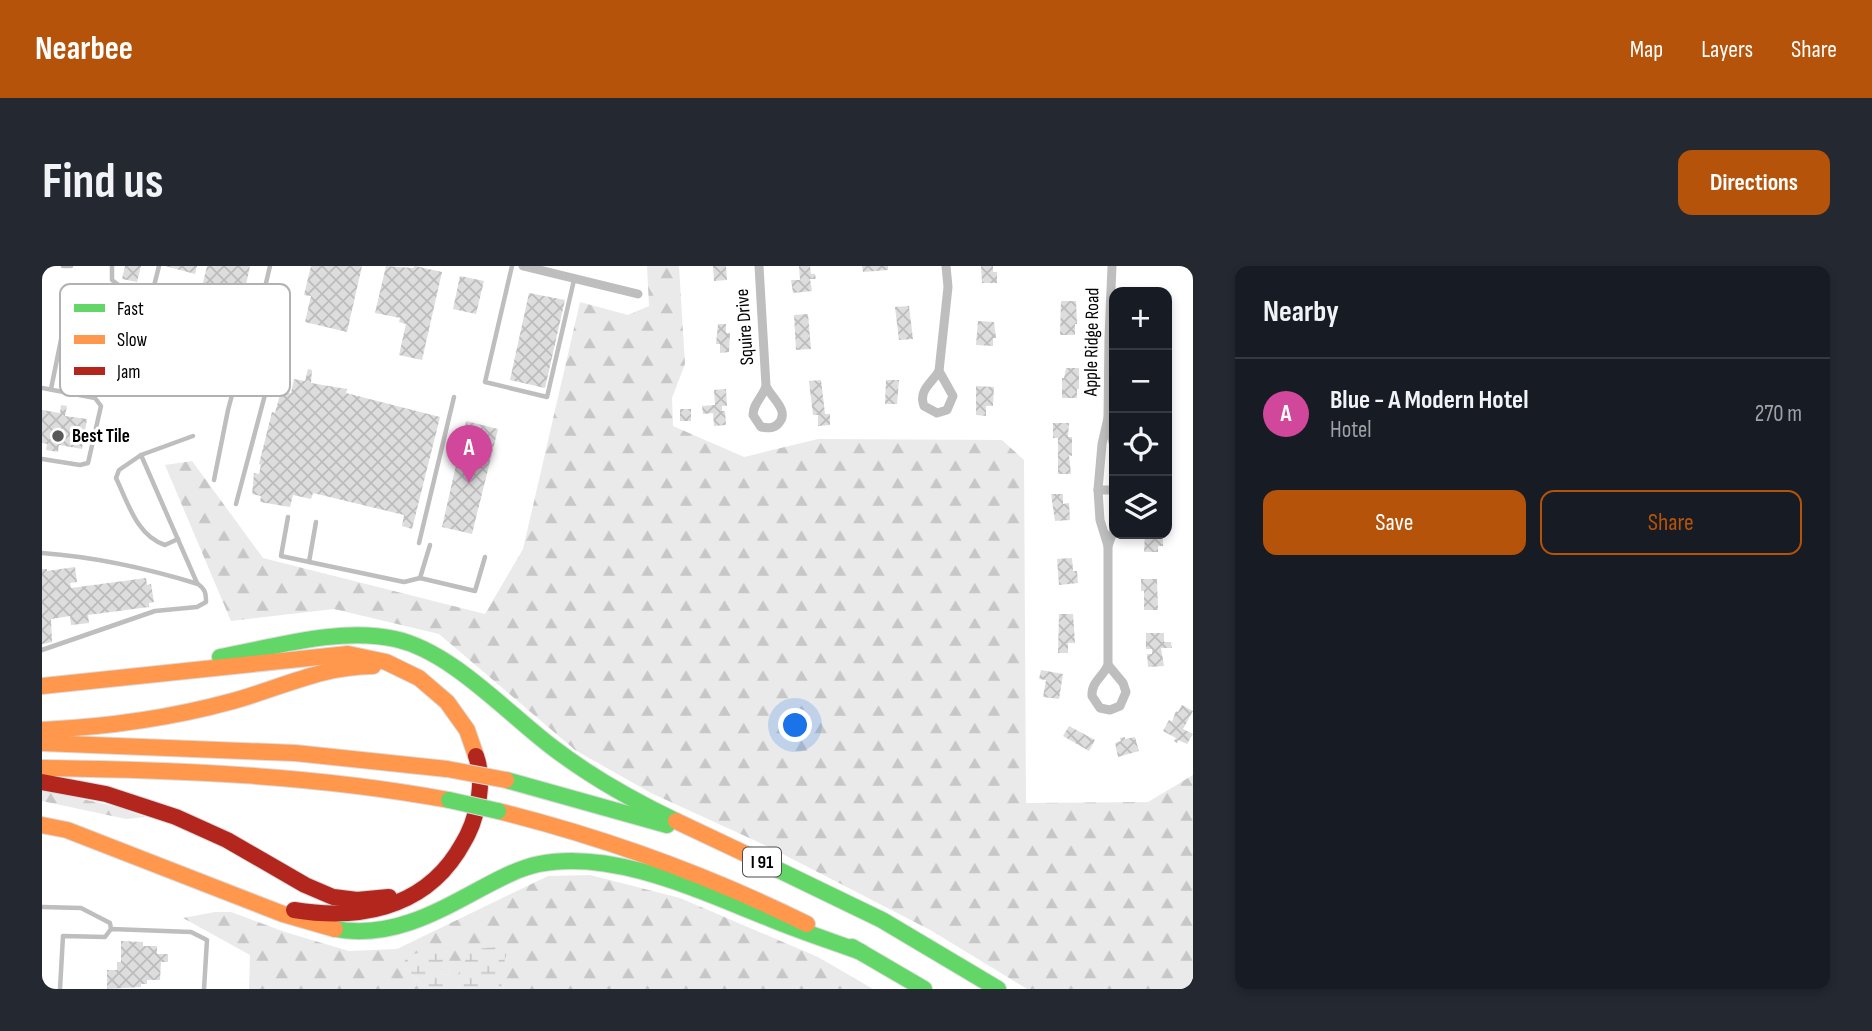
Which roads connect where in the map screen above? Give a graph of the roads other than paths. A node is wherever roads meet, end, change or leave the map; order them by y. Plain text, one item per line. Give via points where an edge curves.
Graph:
1 (64, 266) edge
2 (71, 266) edge
3 (111, 266) edge
4 (159, 266) edge
5 (270, 266) edge
6 (512, 266) edge
7 (523, 266) edge
8 (759, 266) edge
9 (946, 266) edge
10 (1112, 266) edge
11 (541, 268) edge
12 (574, 278) junction
13 (115, 284) edge
14 (154, 284) edge
15 (266, 284) edge
16 (638, 294) dead end
17 (60, 345) edge
18 (939, 371) junction
19 (766, 386) junction
20 (42, 388) edge
21 (51, 389) junction
22 (60, 391) edge
23 (85, 396) edge
24 (232, 396) edge
25 (265, 396) edge
26 (454, 397) dead end
27 (1108, 418) junction
28 (1109, 423) edge
29 (193, 436) dead end
30 (141, 455) junction
31 (42, 458) edge
32 (214, 480) dead end
33 (1098, 490) junction
34 (1109, 490) edge
35 (236, 504) dead end
36 (288, 517) dead end
37 (316, 522) dead end
38 (178, 539) junction
39 (1110, 539) edge
40 (419, 542) dead end
41 (430, 545) dead end
42 (1108, 546) junction
43 (42, 553) edge
44 (485, 557) dead end
45 (309, 562) junction
46 (420, 578) junction
47 (198, 584) junction
48 (42, 650) edge
49 (1108, 665) junction
50 (42, 686) edge
51 (439, 693) junction
52 (42, 730) edge
53 (42, 743) edge
54 (42, 768) edge
55 (42, 782) edge
56 (42, 825) edge
57 (769, 865) junction
58 (447, 867) junction
59 (223, 891) junction
60 (42, 907) edge
61 (111, 929) junction
62 (861, 952) junction
63 (60, 989) edge
64 (204, 989) edge
65 (924, 989) edge
66 (998, 989) edge

1 - 2 lane
3 - 13 lane
4 - 14 lane
5 - 15 lane
6 - 12 lane via 485,382 547,397
7 - 11 street
8 - 19 street, Squire Drive
9 - 18 street via 948,294
10 - 27 street, Apple Ridge Road
11 - 12 street
12 - 16 street
17 - 21 lane
18 - 18 street via 922,396 927,410 937,413 947,410 953,401
19 - 19 street, Squire Drive via 753,415 757,424 771,428 783,414
20 - 21 lane
21 - 22 lane
23 - 31 lane via 95,398 101,406 88,463
24 - 32 lane
25 - 35 lane
26 - 40 lane
27 - 28 street, Apple Ridge Road
27 - 33 street, Apple Ridge Road
29 - 30 lane
30 - 38 lane
30 - 38 lane via 119,470 116,478 142,531 165,545
33 - 34 street
33 - 42 street, Apple Ridge Road
36 - 45 lane via 281,556
37 - 45 lane
38 - 47 lane
39 - 42 street, Apple Ridge Road
41 - 46 lane
42 - 49 street, Apple Ridge Road
43 - 47 lane via 138,566
44 - 46 lane via 475,591
45 - 46 lane via 404,582
47 - 48 lane via 205,589 206,602 197,607 155,611
49 - 49 street, Apple Ridge Road via 1093,686 1092,696 1096,705 1110,710 1120,706 1126,692
50 - 51 highway via 348,654 400,667
50 - 57 highway via 345,637 395,639 446,662 549,746 602,782
51 - 52 highway via 397,670 348,666 196,710 123,724
51 - 58 highway via 469,732 480,772 474,824
53 - 57 highway, I 91, bridge via 277,750 447,769 627,812
54 - 62 highway, I 91, bridge via 278,775 352,783 498,811 588,835 693,872
55 - 58 highway via 106,794 176,817 312,889 340,898 372,900 399,895
56 - 59 highway via 67,830
57 - 66 highway, I 91 via 871,913
58 - 59 highway via 410,898 357,913 302,912
59 - 62 highway via 318,926 383,931 422,920 527,867 581,860 692,889
60 - 61 lane via 81,908 110,923
61 - 63 lane via 105,937 63,936
61 - 64 lane via 191,932 207,940
62 - 65 highway, I 91

